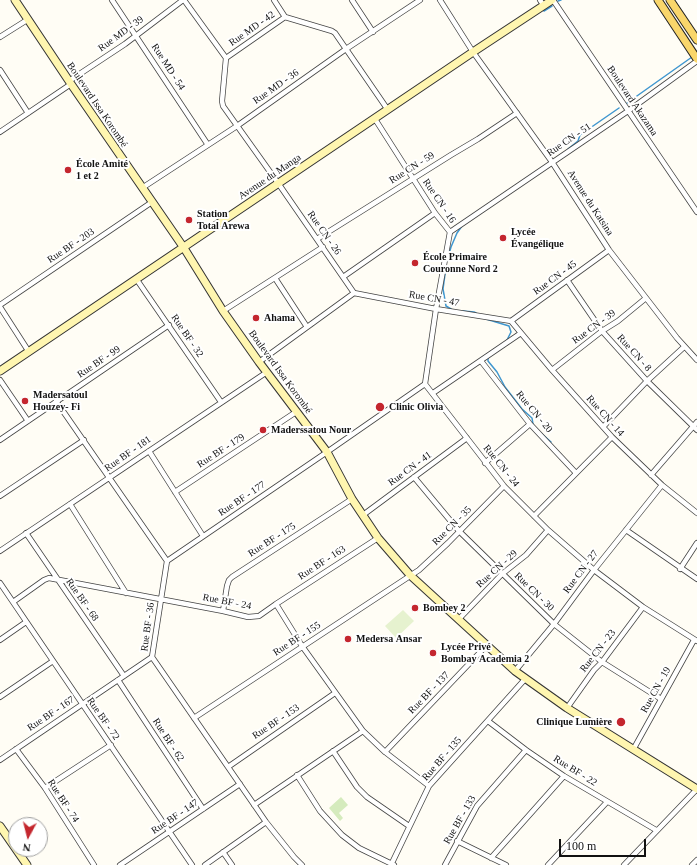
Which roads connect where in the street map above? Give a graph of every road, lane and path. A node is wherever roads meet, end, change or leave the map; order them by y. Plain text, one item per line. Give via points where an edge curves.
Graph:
1 (15, 0) edge
2 (112, 0) edge
3 (184, 0) edge
4 (274, 0) edge
5 (352, 0) edge
6 (420, 0) edge
7 (440, 0) edge
8 (552, 0) edge
9 (658, 0) edge
10 (670, 0) edge
11 (542, 3) edge
12 (285, 17) junction
13 (27, 20) junction
14 (373, 32) junction
15 (136, 36) junction
16 (0, 37) edge
17 (697, 40) edge
18 (346, 49) junction
19 (473, 52) junction
20 (226, 58) junction
21 (697, 60) edge
22 (0, 70) edge
23 (70, 83) junction
24 (388, 110) junction
25 (628, 111) junction
26 (28, 113) junction
27 (517, 113) junction
28 (375, 119) junction
29 (237, 126) junction
30 (0, 132) edge
31 (208, 145) junction
32 (552, 162) junction
33 (413, 178) junction
34 (278, 183) junction
35 (142, 188) junction
36 (152, 202) junction
37 (697, 212) edge
38 (435, 213) junction
39 (450, 232) junction
40 (317, 239) junction
41 (323, 247) junction
42 (184, 248) junction
43 (609, 250) junction
44 (343, 277) junction
45 (275, 278) junction
46 (137, 280) junction
47 (567, 280) junction
48 (354, 294) junction
49 (646, 298) junction
50 (0, 306) edge
51 (436, 309) junction
52 (223, 311) junction
53 (511, 321) junction
54 (169, 325) junction
55 (307, 327) junction
56 (602, 331) junction
57 (521, 332) junction
58 (684, 347) junction
59 (29, 352) junction
60 (697, 360) edge
61 (481, 361) junction
62 (258, 362) junction
63 (552, 370) junction
64 (0, 371) edge
65 (267, 372) junction
66 (0, 380) edge
67 (647, 381) junction
68 (425, 384) junction
69 (433, 393) junction
70 (56, 402) junction
71 (221, 402) junction
72 (296, 412) junction
73 (28, 421) junction
74 (697, 422) edge
75 (530, 424) junction
76 (603, 427) junction
77 (695, 428) edge
78 (612, 437) junction
79 (467, 438) junction
80 (0, 440) edge
81 (84, 440) junction
82 (149, 451) junction
83 (327, 452) junction
84 (485, 463) junction
85 (576, 473) junction
86 (650, 475) junction
87 (414, 477) junction
88 (110, 478) junction
89 (662, 485) junction
90 (504, 486) junction
91 (175, 492) junction
92 (0, 496) edge
93 (352, 499) junction
94 (70, 504) junction
95 (697, 513) edge
96 (363, 516) junction
97 (534, 516) junction
98 (548, 530) junction
99 (626, 530) junction
100 (459, 531) junction
101 (26, 533) junction
102 (203, 536) junction
103 (378, 538) junction
104 (697, 543) edge
105 (0, 551) edge
106 (167, 560) junction
107 (680, 569) junction
108 (594, 570) junction
109 (502, 574) junction
110 (410, 576) junction
111 (56, 579) junction
112 (697, 579) edge
113 (0, 583) edge
114 (126, 592) junction
115 (161, 599) junction
116 (13, 602) junction
117 (276, 604) junction
118 (643, 607) junction
119 (223, 611) junction
120 (458, 620) junction
121 (26, 622) junction
122 (554, 624) junction
123 (0, 640) edge
124 (695, 641) edge
125 (302, 646) junction
126 (487, 646) junction
127 (152, 657) junction
128 (53, 661) junction
129 (602, 662) junction
130 (516, 671) junction
131 (124, 676) junction
132 (526, 678) junction
133 (118, 680) junction
134 (335, 693) junction
135 (0, 697) edge
136 (661, 699) junction
137 (82, 704) junction
138 (567, 708) junction
139 (194, 718) junction
140 (488, 721) junction
141 (363, 731) junction
142 (110, 745) junction
143 (16, 749) junction
144 (526, 750) junction
145 (633, 750) junction
146 (333, 751) junction
147 (385, 752) junction
148 (0, 760) edge
149 (228, 767) junction
150 (297, 775) junction
151 (564, 776) junction
152 (240, 784) junction
153 (429, 786) junction
154 (45, 788) junction
155 (697, 789) edge
156 (607, 802) junction
157 (254, 805) junction
158 (203, 810) junction
159 (266, 822) junction
160 (0, 826) edge
161 (409, 826) junction
162 (656, 830) junction
163 (169, 832) junction
164 (457, 841) junction
165 (223, 852) junction
166 (492, 858) junction
167 (697, 860) edge
168 (27, 865) edge
169 (94, 865) edge
170 (120, 865) edge
171 (192, 865) edge
172 (205, 865) edge
173 (232, 865) edge
174 (302, 865) edge
175 (392, 865) edge
176 (445, 865) edge
177 (506, 865) edge
178 (548, 865) edge
179 (624, 865) edge
180 (692, 865) edge

1 - 13 street, Boulevard Issa Korombé
2 - 15 street, Rue MD - 54
3 - 15 street, Rue MD - 39
3 - 20 street
4 - 12 street
5 - 14 street
6 - 14 street, Rue MD - 36
7 - 19 street, Avenue du Katsina
8 - 11 street, Avenue du Manga
8 - 25 street, Boulevard Akazama
9 - 21 main road
10 - 17 main road
11 - 19 street, Avenue du Manga
12 - 18 street, Rue MD - 42 via 334,32
12 - 20 street, Rue MD - 42
13 - 16 street
13 - 23 street, Boulevard Issa Korombé
14 - 18 street, Rue MD - 36
15 - 23 street, Rue MD - 39
15 - 31 street, Rue MD - 54
18 - 24 street, Rue MD - 42
18 - 29 street, Rue MD - 36
19 - 24 street, Avenue du Manga
19 - 27 street, Avenue du Katsina
20 - 29 street, Rue MD - 42 via 222,104
21 - 25 street, Rue CN - 51
22 - 26 street
23 - 26 street, Rue MD - 39
23 - 35 street, Boulevard Issa Korombé
24 - 28 street, Avenue du Manga
25 - 32 street, Rue CN - 51
25 - 37 street, Boulevard Akazama
26 - 30 street, Rue MD - 39
27 - 32 street, Avenue du Katsina
27 - 33 street, Rue CN - 59
28 - 33 street, Rue CN - 16
28 - 34 street, Avenue du Manga
29 - 31 street, Rue MD - 36
29 - 34 street, Rue MD - 42
31 - 35 street, Rue MD - 36
32 - 39 street, Rue CN - 51
32 - 43 street, Avenue du Katsina
33 - 38 street, Rue CN - 16
33 - 40 street, Rue CN - 59
34 - 40 street, Rue CN - 26
34 - 42 street, Avenue du Manga
35 - 36 street, Boulevard Issa Korombé
36 - 42 street, Boulevard Issa Korombé
36 - 50 street, Rue BF - 203
38 - 39 street, Rue CN - 16
38 - 44 street
39 - 51 street
40 - 41 street, Rue CN - 26
41 - 44 street, Rue CN - 26
41 - 45 street
42 - 46 street, Avenue du Manga
42 - 52 street, Boulevard Issa Korombé
43 - 47 street, Rue CN - 45
43 - 49 street, Avenue du Katsina
44 - 48 street, Rue CN - 26
45 - 52 street
45 - 55 street
46 - 54 street, Rue BF - 32
46 - 59 street, Avenue du Manga
47 - 53 street, Rue CN - 45
47 - 56 street, Rue CN - 8
48 - 51 street, Rue CN - 47
48 - 55 street
49 - 56 street, Rue CN - 39
49 - 58 street, Avenue du Katsina
50 - 59 street
51 - 53 street, Rue CN - 47
51 - 68 street
52 - 62 street, Boulevard Issa Korombé
53 - 57 street, Rue CN - 14
54 - 70 street, Rue BF - 99
54 - 71 street, Rue BF - 32
55 - 62 street
56 - 63 street, Rue CN - 39
56 - 67 street, Rue CN - 8
57 - 61 street
57 - 63 street, Rue CN - 14
58 - 60 street, Avenue du Katsina
58 - 67 street
59 - 64 street, Avenue du Manga
61 - 69 street
61 - 75 street, Rue CN - 20
62 - 65 street, Boulevard Issa Korombé
63 - 76 street, Rue CN - 14
65 - 71 street, Rue BF - 181
65 - 72 street, Boulevard Issa Korombé
66 - 73 street
67 - 76 street
67 - 77 street, Rue CN - 8
68 - 69 street, Rue CN - 24
68 - 83 street, Rue BF - 177
69 - 79 street, Rue CN - 24
70 - 73 street, Rue BF - 99
70 - 81 street
71 - 82 street, Rue BF - 181
72 - 83 street, Boulevard Issa Korombé
72 - 91 street, Rue BF - 179
73 - 80 street, Rue BF - 99
74 - 77 street
75 - 84 street
75 - 85 street, Rue CN - 20
76 - 78 street, Rue CN - 14
77 - 86 street
78 - 85 street
78 - 86 street, Rue CN - 14
79 - 84 street, Rue CN - 24
79 - 87 street, Rue CN - 41
81 - 88 street
81 - 92 street
82 - 88 street, Rue BF - 181
82 - 91 street
83 - 93 street, Boulevard Issa Korombé
83 - 102 street, Rue BF - 177
84 - 90 street, Rue CN - 24
85 - 97 street
86 - 89 street, Rue CN - 14
87 - 96 street, Rue CN - 41
87 - 100 street, Rue CN - 30
88 - 94 street, Rue BF - 181
88 - 106 street
89 - 95 street, Rue CN - 14
89 - 99 street, Rue CN - 27
90 - 97 street, Rue CN - 24
90 - 100 street, Rue CN - 35
91 - 102 street
93 - 96 street, Boulevard Issa Korombé
93 - 119 street, Rue BF - 175 via 232,577 227,586
94 - 101 street, Rue BF - 181
94 - 114 street
96 - 103 street, Boulevard Issa Korombé
97 - 98 street, Rue CN - 24
98 - 108 street, Rue CN - 24
98 - 109 street, Rue CN - 29 via 523,558
99 - 107 street
99 - 108 street, Rue CN - 27
100 - 109 street, Rue CN - 30
100 - 110 street, Rue CN - 35
101 - 105 street, Rue BF - 181
101 - 111 street, Rue BF - 68
102 - 106 street, Rue BF - 177
103 - 110 street, Boulevard Issa Korombé
103 - 117 street, Rue BF - 163
104 - 107 street
106 - 115 street, Rue BF - 36
107 - 112 street
108 - 118 street, Rue CN - 24
108 - 122 street, Rue CN - 27
109 - 120 street, Rue CN - 29
109 - 122 street, Rue CN - 30
110 - 120 street, Boulevard Issa Korombé
110 - 125 street, Rue BF - 155
111 - 114 street, Rue BF - 24
111 - 116 street, Rue BF - 24 via 44,580
111 - 131 street, Rue BF - 68
113 - 116 street, Rue BF - 72
114 - 115 street, Rue BF - 24
115 - 119 street, Rue BF - 24
115 - 127 street, Rue BF - 36
116 - 121 street, Rue BF - 72
117 - 119 street, Rue BF - 24 via 254,617
117 - 125 street
118 - 124 street, Rue CN - 24
118 - 129 street, Rue CN - 23
120 - 126 street, Boulevard Issa Korombé
121 - 123 street
121 - 128 street, Rue BF - 72
122 - 129 street, Rue CN - 30
122 - 130 street, Rue CN - 27
124 - 136 street, Rue CN - 19
125 - 134 street
125 - 139 street, Rue BF - 155
126 - 130 street, Boulevard Issa Korombé
126 - 147 street, Rue BF - 137
127 - 131 street, Rue BF - 167
127 - 139 street, Rue BF - 36
128 - 135 street
128 - 137 street, Rue BF - 72
129 - 136 street, Rue CN - 30
129 - 138 street, Rue CN - 23
130 - 132 street, Boulevard Issa Korombé
131 - 133 street, Rue BF - 167
132 - 138 street, Boulevard Issa Korombé
132 - 140 street, Rue BF - 135
133 - 137 street, Rue BF - 167
133 - 158 street, Rue BF - 62
134 - 141 street
134 - 149 street, Rue BF - 153
136 - 145 street, Rue CN - 19
137 - 142 street, Rue BF - 72
137 - 143 street, Rue BF - 167
138 - 145 street, Boulevard Issa Korombé
139 - 149 street, Rue BF - 36
140 - 144 street, Rue BF - 22
140 - 153 street, Rue BF - 135
141 - 146 street
141 - 147 street
142 - 154 street
142 - 163 street, Rue BF - 72
143 - 148 street, Rue BF - 167
143 - 154 street, Rue BF - 74
144 - 151 street, Rue BF - 22
144 - 164 street, Rue BF - 133 via 477,806
145 - 155 street, Boulevard Issa Korombé
146 - 150 street
146 - 161 street via 366,797
147 - 153 street
149 - 152 street, Rue BF - 36
150 - 157 street
150 - 175 street via 320,811 342,835 359,848
151 - 156 street, Rue BF - 22
151 - 166 street
152 - 157 street, Rue BF - 36
152 - 158 street, Rue BF - 147
153 - 161 street, Rue BF - 135
154 - 169 street, Rue BF - 74
155 - 162 street
156 - 162 street, Rue BF - 22
156 - 178 street
157 - 159 street, Rue BF - 36
158 - 163 street, Rue BF - 147
159 - 165 street
159 - 174 street, Rue BF - 36
160 - 168 street
161 - 175 street, Rue BF - 135
162 - 179 street
163 - 170 street, Rue BF - 147
163 - 171 street, Rue BF - 72
164 - 166 street
164 - 176 street, Rue BF - 133
165 - 172 street
165 - 173 street
166 - 177 street
167 - 180 street

